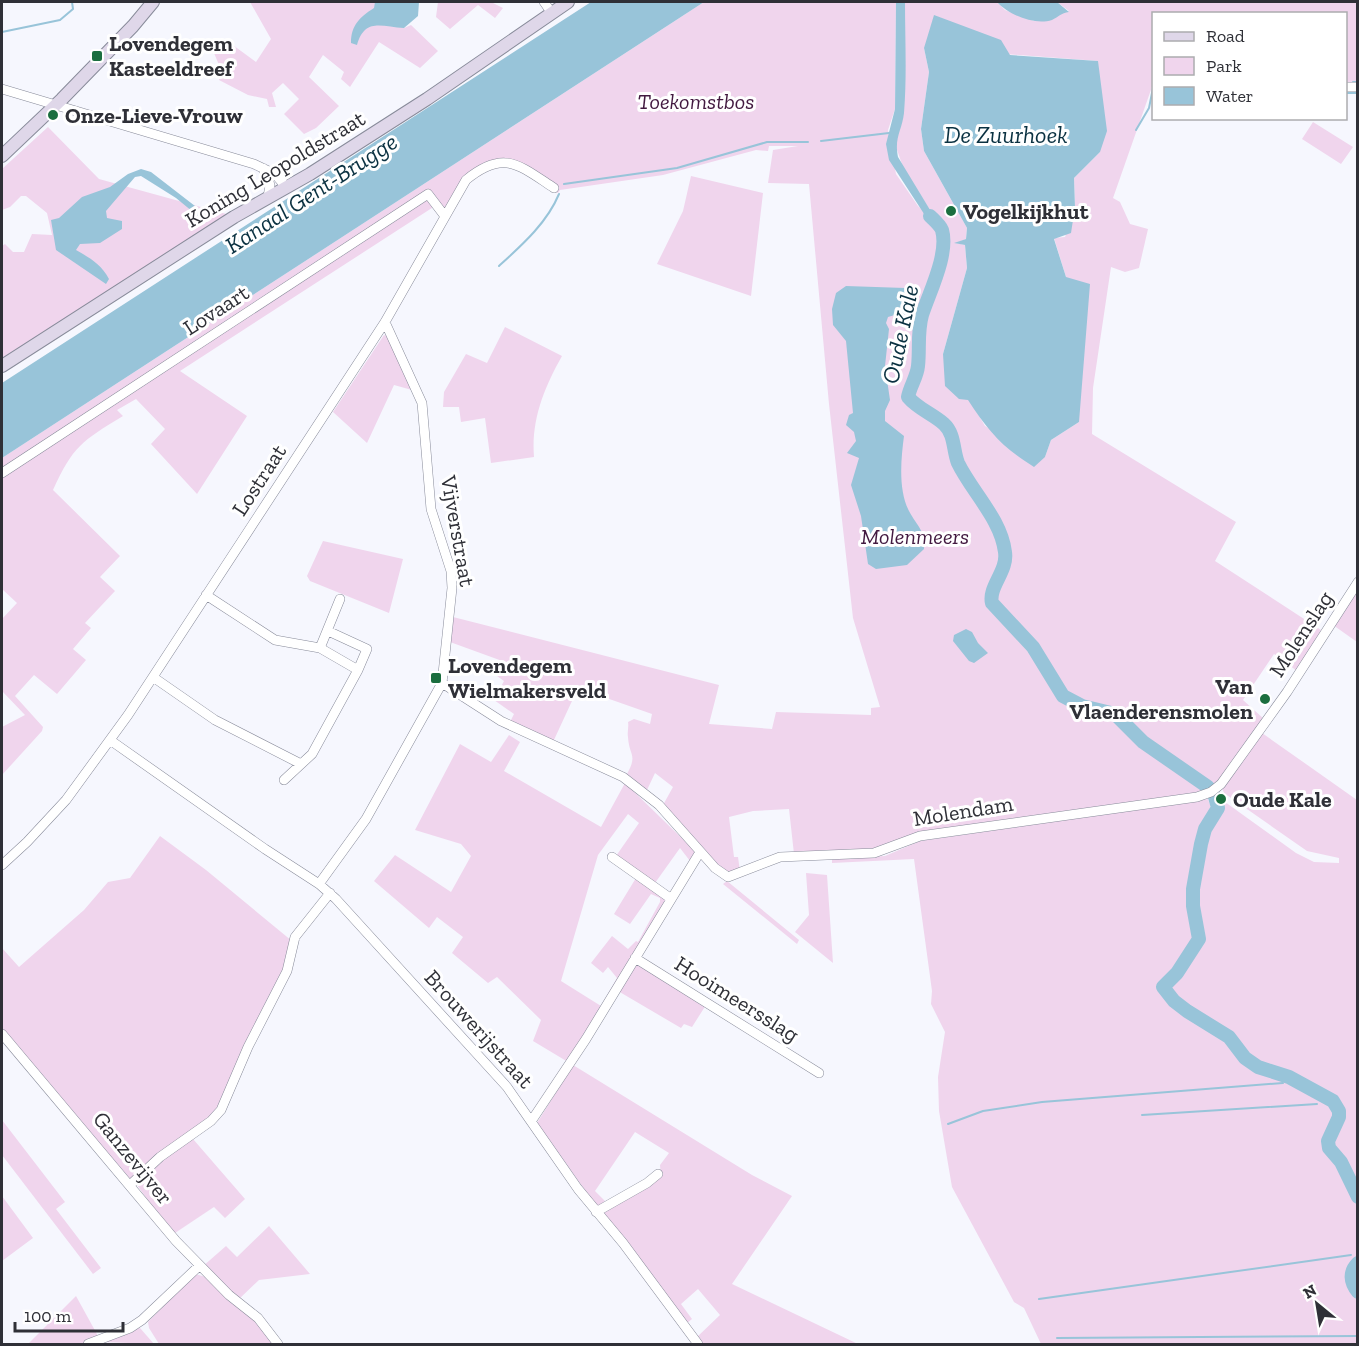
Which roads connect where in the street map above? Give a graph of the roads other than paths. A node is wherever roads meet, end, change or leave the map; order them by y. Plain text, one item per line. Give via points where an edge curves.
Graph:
1 (153, 2) edge
2 (544, 2) edge
3 (568, 2) edge
4 (551, 12) junction
5 (2, 89) edge
6 (55, 105) junction
7 (2, 156) edge
8 (263, 168) junction
9 (286, 187) junction
10 (554, 188) dead end
11 (268, 197) junction
12 (444, 215) junction
13 (385, 322) junction
14 (2, 366) edge
15 (2, 472) edge
16 (1358, 582) edge
17 (206, 595) junction
18 (340, 599) dead end
19 (328, 631) junction
20 (320, 648) junction
21 (358, 670) junction
22 (153, 677) junction
23 (442, 683) junction
24 (110, 740) junction
25 (301, 764) junction
26 (284, 780) dead end
27 (1211, 792) joint
28 (700, 852) junction
29 (612, 857) dead end
30 (2, 865) edge
31 (319, 884) junction
32 (330, 893) junction
33 (670, 898) junction
34 (635, 958) junction
35 (2, 1034) edge
36 (819, 1073) dead end
37 (532, 1120) junction
38 (658, 1174) dead end
39 (130, 1185) junction
40 (596, 1212) junction
41 (199, 1266) junction
42 (88, 1344) edge
43 (278, 1344) edge
44 (698, 1344) edge

1 - 6 street
2 - 4 street
3 - 4 street, Koning Leopoldstraat
4 - 9 street, Koning Leopoldstraat via 427,99
5 - 6 street
6 - 7 street
6 - 8 street
8 - 9 street
8 - 11 street via 270,185
9 - 11 street, Koning Leopoldstraat
10 - 12 street, Lostraat via 516,164 500,161 483,167 466,180
11 - 14 street, Koning Leopoldstraat
12 - 13 street, Lostraat
12 - 15 street, Lovaart via 428,194
13 - 17 street, Lostraat
13 - 23 street, Vijverstraat via 422,404 431,509 451,571
16 - 27 street, Molenslag via 1287,692
17 - 20 street via 275,640
17 - 22 street, Lostraat
18 - 19 street
19 - 20 street
19 - 21 street via 367,650
20 - 21 street
21 - 25 street via 312,754
22 - 24 street, Lostraat
22 - 25 street via 215,720
23 - 28 street via 501,721 623,777 658,805
23 - 31 street via 366,819
24 - 30 street, Lostraat via 66,800
24 - 31 street, Brouwerijstraat
25 - 26 street
27 - 28 street, Molendam via 920,836 874,854 780,857 728,877
28 - 33 street
29 - 33 street
31 - 32 street, Brouwerijstraat
32 - 37 street, Brouwerijstraat via 507,1086
32 - 39 street via 295,938 287,971 221,1110
33 - 34 street
34 - 36 street, Hooimeersslag
34 - 37 street
35 - 39 street, Ganzevijver
37 - 40 street, Brouwerijstraat
38 - 40 street
39 - 41 street, Ganzevijver
40 - 44 street, Brouwerijstraat
41 - 42 street via 142,1320
41 - 43 street, Ganzevijver via 258,1318

